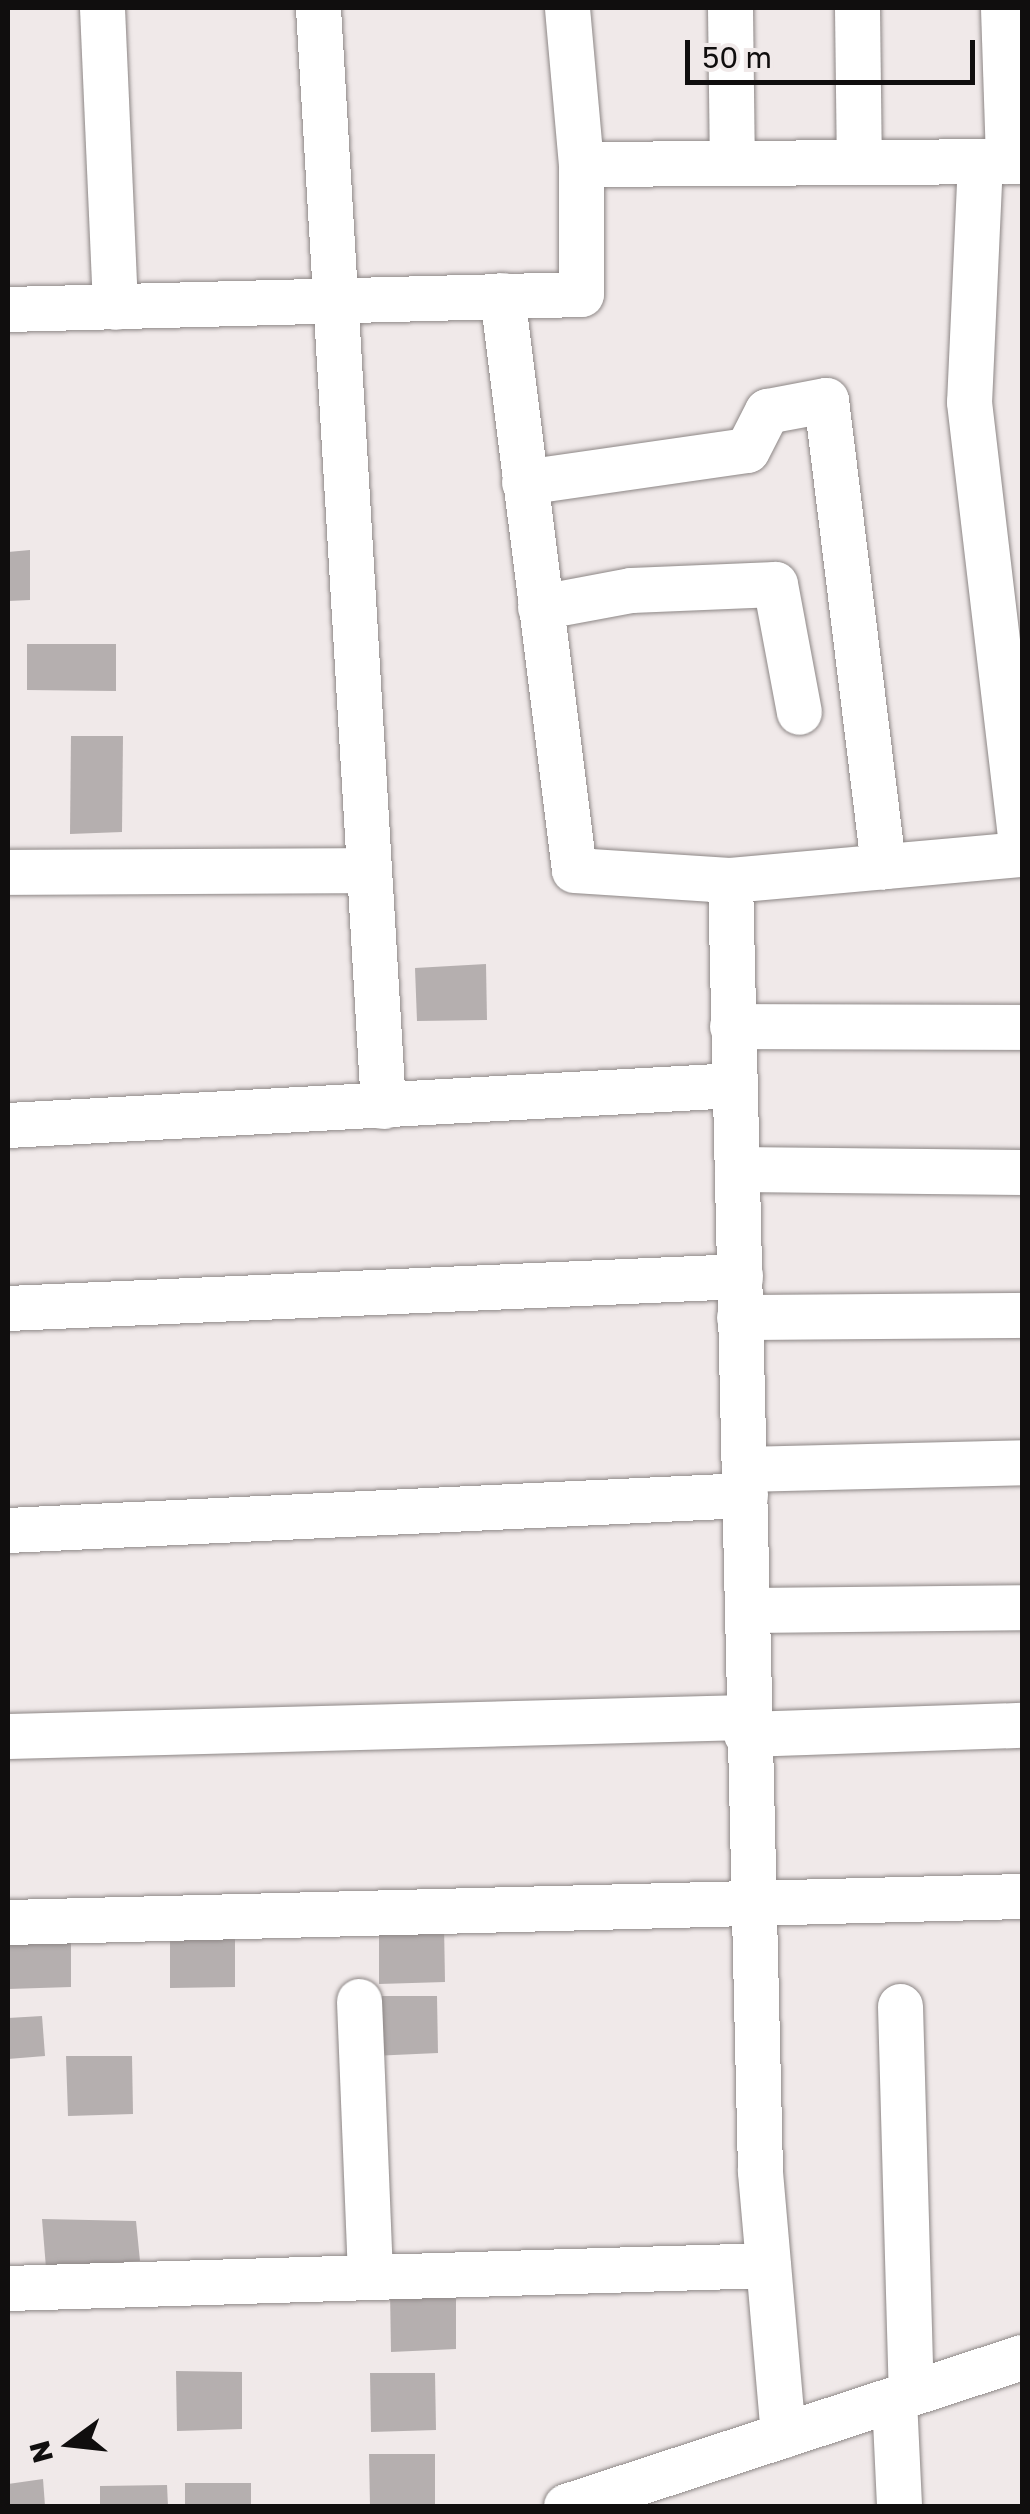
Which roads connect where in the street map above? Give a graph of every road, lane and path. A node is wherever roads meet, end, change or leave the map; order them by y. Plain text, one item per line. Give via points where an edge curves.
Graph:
1 (102, 8) edge
2 (318, 8) edge
3 (567, 8) edge
4 (730, 8) edge
5 (857, 8) edge
6 (1004, 8) edge
7 (1004, 161) edge
8 (859, 162) junction
9 (732, 163) junction
10 (581, 164) junction
11 (502, 294) junction
12 (332, 300) junction
13 (114, 307) junction
14 (8, 309) edge
15 (524, 482) junction
16 (540, 607) junction
17 (798, 712) dead end
18 (1022, 853) edge
19 (884, 867) junction
20 (368, 870) junction
21 (8, 872) edge
22 (730, 880) junction
23 (732, 1026) junction
24 (1022, 1027) edge
25 (734, 1084) junction
26 (383, 1106) junction
27 (8, 1124) edge
28 (737, 1169) junction
29 (1022, 1172) edge
30 (739, 1296) junction
31 (8, 1308) edge
32 (1022, 1315) edge
33 (1022, 1462) edge
34 (745, 1482) junction
35 (8, 1530) edge
36 (1022, 1607) edge
37 (748, 1610) junction
38 (1022, 1725) edge
39 (746, 1726) junction
40 (8, 1736) edge
41 (754, 1896) junction
42 (1022, 1896) edge
43 (8, 1922) edge
44 (359, 2001) dead end
45 (900, 2006) dead end
46 (768, 2265) junction
47 (370, 2277) junction
48 (8, 2288) edge
49 (1022, 2356) edge
50 (902, 2396) junction
51 (783, 2435) junction
52 (566, 2506) edge
53 (899, 2506) edge

1 - 13 street
2 - 12 street
3 - 10 street
4 - 9 street
5 - 8 street
6 - 7 street
7 - 8 street
7 - 18 street via 969,402
8 - 9 street
9 - 10 street
10 - 11 street via 581,294
11 - 12 street
11 - 15 street
12 - 13 street
12 - 20 street
13 - 14 street
15 - 16 street
15 - 19 street via 747,450 767,411 826,400 832,407
16 - 17 street via 631,590 775,584
16 - 22 street via 574,870
18 - 19 street
19 - 22 street
20 - 21 street
20 - 26 street
22 - 23 street
23 - 24 street
23 - 25 street
25 - 26 street
25 - 28 street
26 - 27 street
28 - 29 street
28 - 30 street
30 - 31 street
30 - 32 street
30 - 34 street
33 - 34 street
34 - 35 street
34 - 37 street
36 - 37 street
37 - 39 street
38 - 39 street
39 - 40 street
39 - 41 street
41 - 42 street
41 - 43 street
41 - 46 street
44 - 47 street
45 - 50 street
46 - 47 street
46 - 51 street
47 - 48 street
49 - 50 street
50 - 51 street
50 - 53 street
51 - 52 street

